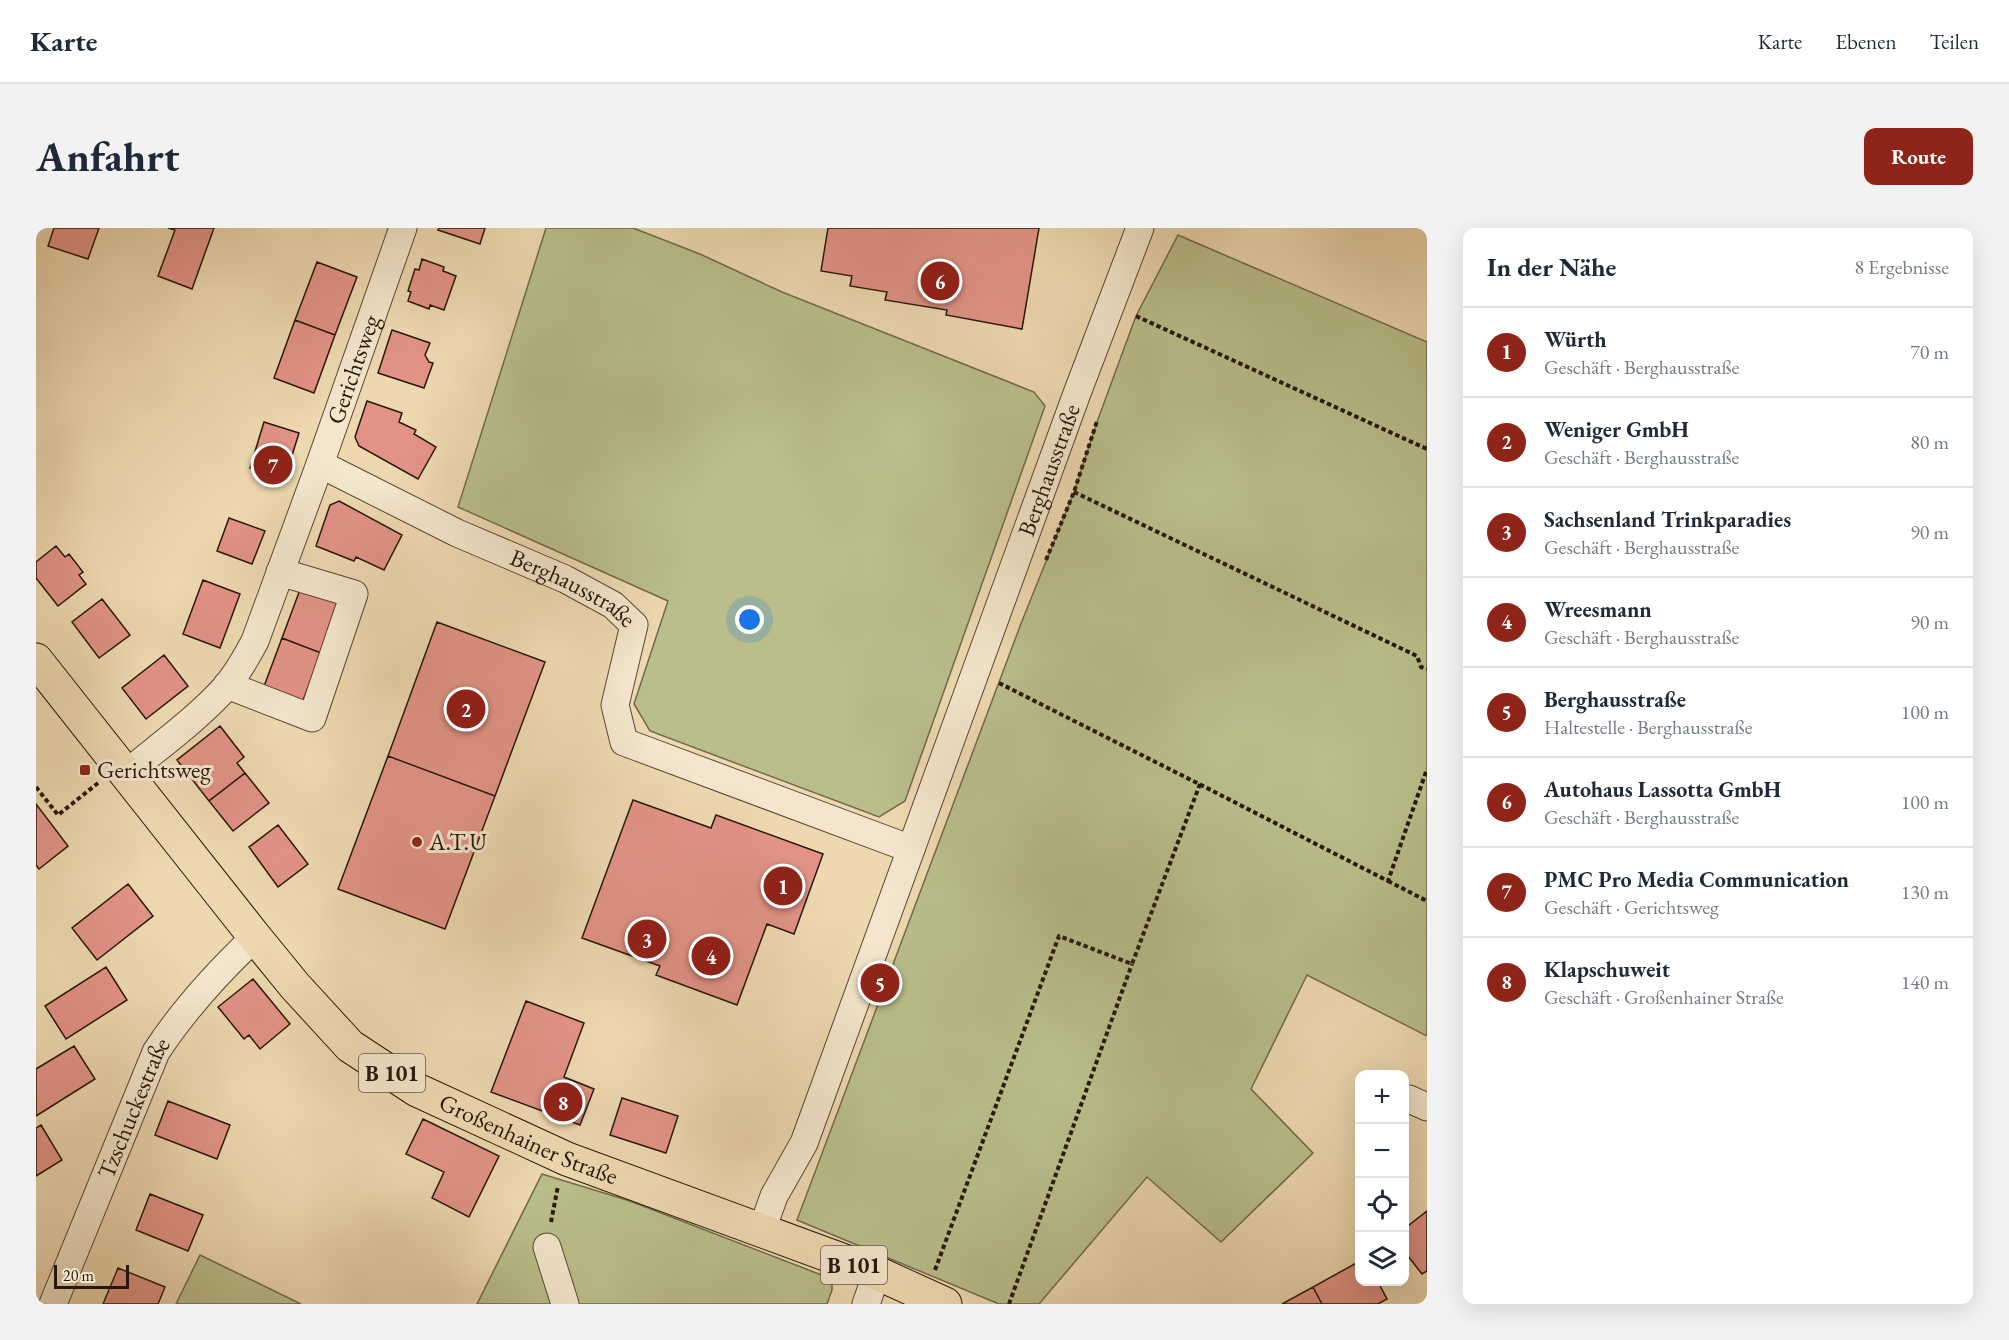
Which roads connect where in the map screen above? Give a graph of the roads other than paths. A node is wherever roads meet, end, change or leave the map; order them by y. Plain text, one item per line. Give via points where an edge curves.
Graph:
1 (403, 228) edge
2 (1140, 228) edge
3 (320, 464) junction
4 (280, 572) junction
5 (36, 660) edge
6 (227, 685) junction
7 (123, 770) junction
8 (911, 849) junction
9 (255, 937) junction
10 (762, 1230) junction
11 (547, 1247) road end
12 (877, 1273) junction
13 (939, 1290) edge
14 (53, 1304) edge
15 (565, 1304) edge
16 (866, 1304) edge

1 - 3 street, Gerichtsweg
2 - 8 street, Berghausstraße
3 - 4 street, Gerichtsweg
3 - 8 street, Berghausstraße via 613,605 634,625 615,705 624,742
4 - 6 street, Gerichtsweg via 255,641
4 - 6 street via 354,594 312,718
5 - 7 main road, Großenhainer Straße / B 101
6 - 7 street, Gerichtsweg via 202,711
7 - 9 main road, Großenhainer Straße / B 101
8 - 10 street, Berghausstraße via 804,1143 778,1188
9 - 10 main road, Großenhainer Straße / B 101 via 350,1046 417,1090 567,1159
9 - 14 street, Tzschuckestraße via 195,998 156,1052
10 - 12 main road, Großenhainer Straße / B 101
11 - 15 street
12 - 13 main road, Großenhainer Straße / B 101
12 - 16 street

